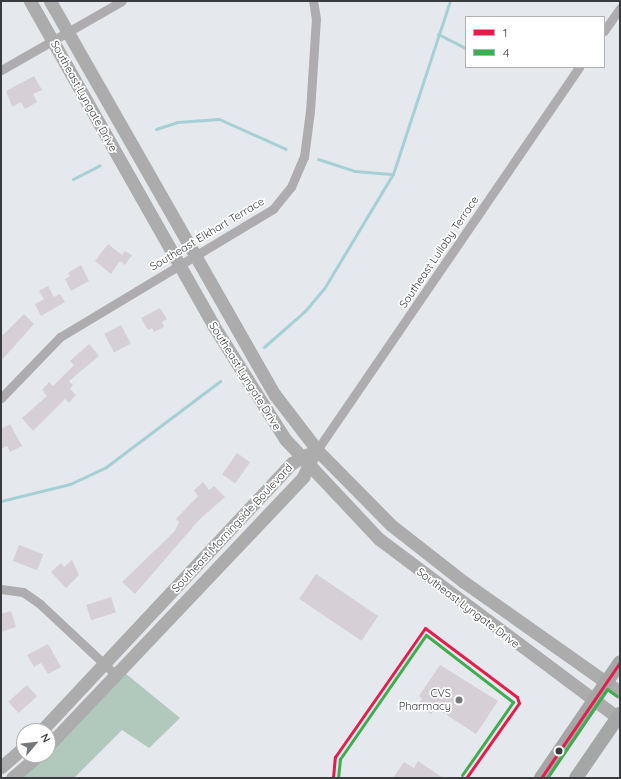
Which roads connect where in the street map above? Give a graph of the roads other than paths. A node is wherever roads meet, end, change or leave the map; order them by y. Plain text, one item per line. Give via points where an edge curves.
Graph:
1 (30, 1) edge
2 (50, 1) edge
3 (122, 1) edge
4 (313, 1) edge
5 (620, 8) edge
6 (605, 30) edge
7 (66, 31) junction
8 (52, 40) junction
9 (578, 68) edge
10 (1, 70) edge
11 (194, 257) junction
12 (179, 265) junction
13 (1, 398) edge
14 (317, 450) junction
15 (304, 461) junction
16 (202, 559) junction
17 (214, 571) junction
18 (1, 588) edge
19 (620, 662) edge
20 (105, 664) junction
21 (116, 675) junction
22 (606, 682) junction
23 (620, 692) edge
24 (594, 701) junction
25 (619, 717) edge
26 (49, 723) edge
27 (56, 738) edge
28 (16, 754) edge
29 (29, 763) edge
30 (1, 767) edge
31 (12, 778) edge
32 (541, 778) edge
33 (576, 778) edge

1 - 8 street, Southeast Lyngate Drive
2 - 7 street, Southeast Lyngate Drive
3 - 7 street
4 - 11 street, Southeast Elkhart Terrace via 316,19 304,157 290,187 272,209
5 - 6 street
7 - 8 street
7 - 11 street, Southeast Lyngate Drive
8 - 10 street
8 - 12 street, Southeast Lyngate Drive
9 - 14 street, Southeast Lullaby Terrace
11 - 12 street, Southeast Elkhart Terrace
11 - 14 street, Southeast Lyngate Drive via 276,395
12 - 13 street, Southeast Elkhart Terrace via 60,337
12 - 15 street, Southeast Lyngate Drive via 262,407
14 - 15 street, Southeast Morningside Boulevard
14 - 22 street, Southeast Lyngate Drive via 391,525 464,582
15 - 16 street, Southeast Morningside Boulevard
15 - 17 street, Southeast Morningside Boulevard via 303,477
15 - 24 street, Southeast Lyngate Drive via 379,539
16 - 17 street
16 - 20 street, Southeast Morningside Boulevard
17 - 21 street, Southeast Morningside Boulevard
18 - 20 street via 23,592 40,604
19 - 22 main road
20 - 21 street
20 - 26 street, Southeast Morningside Boulevard
21 - 27 street, Southeast Morningside Boulevard
22 - 23 street, Southeast Lyngate Drive
22 - 24 main road
24 - 25 street, Southeast Lyngate Drive
24 - 32 main road
25 - 33 main road
28 - 30 street
29 - 31 street

